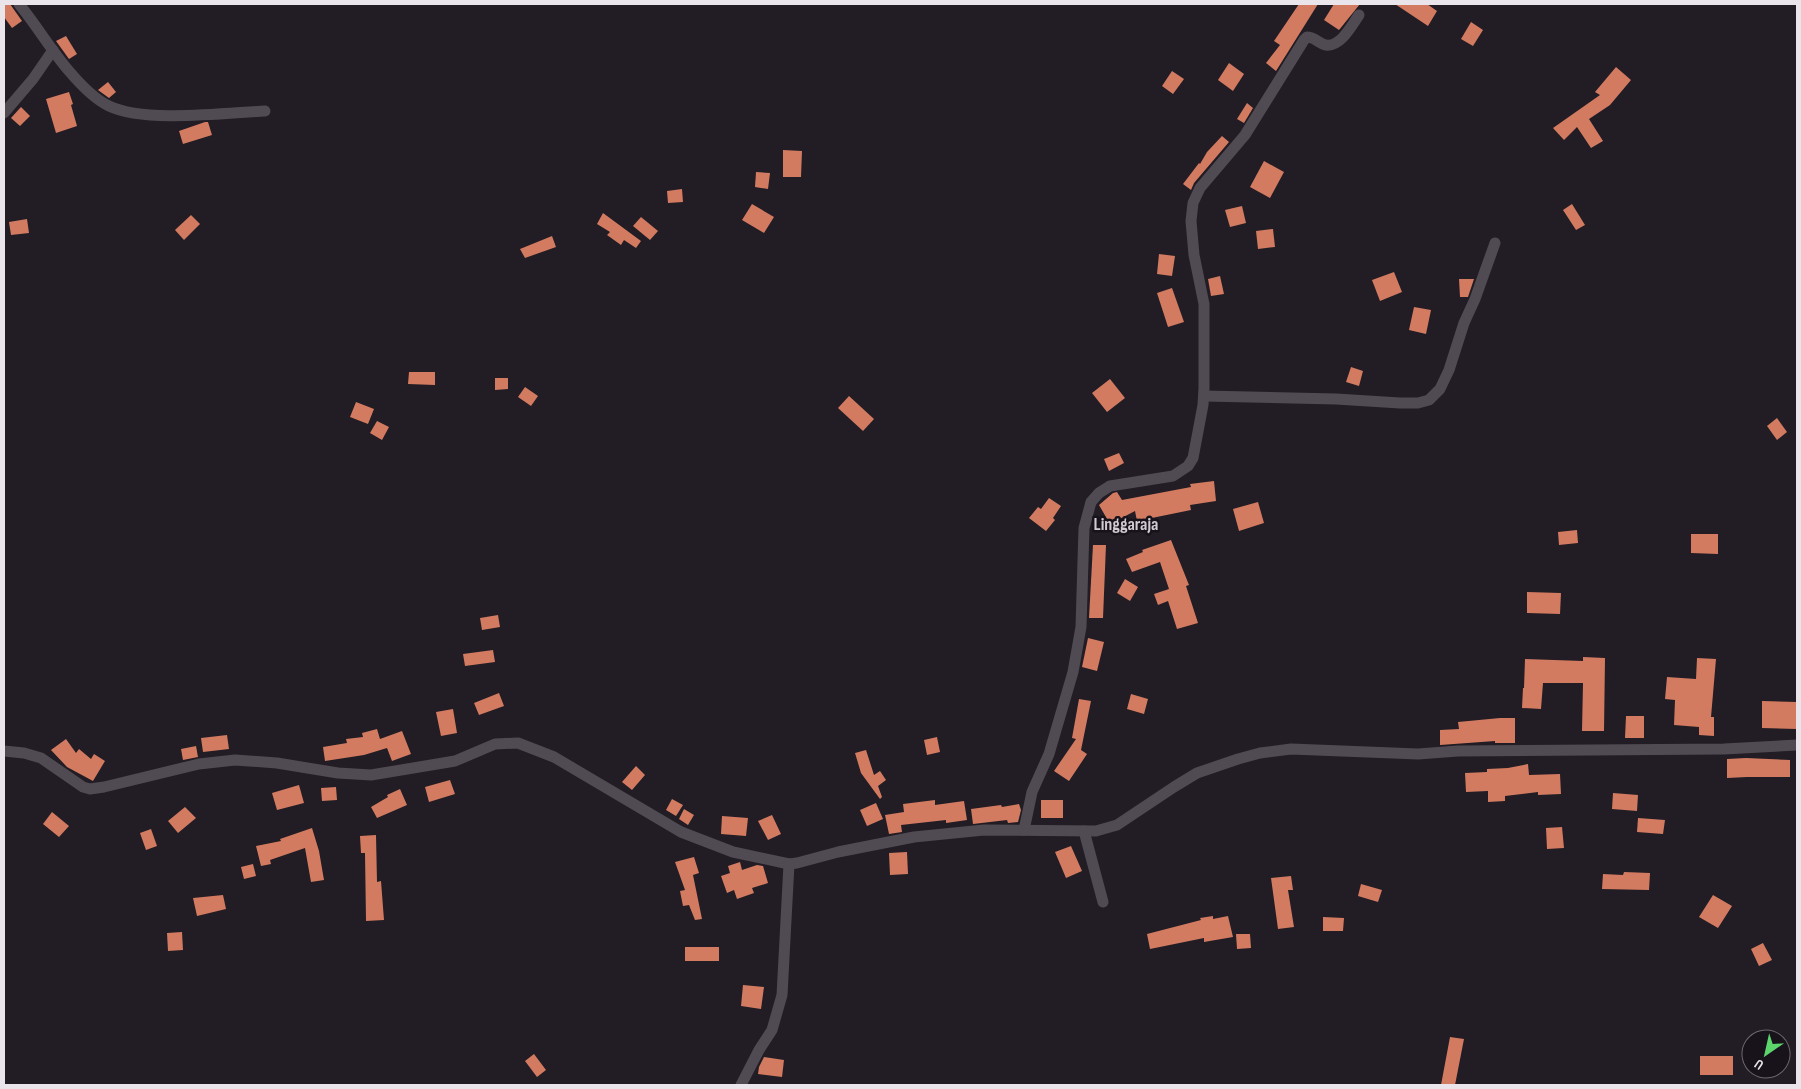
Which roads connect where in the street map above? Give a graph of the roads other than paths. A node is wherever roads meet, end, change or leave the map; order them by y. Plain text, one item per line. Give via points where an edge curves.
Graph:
1 (19, 4) edge
2 (1359, 16) dead end
3 (54, 50) junction
4 (265, 111) dead end
5 (4, 112) edge
6 (1495, 243) dead end
7 (1204, 396) junction
8 (1797, 745) edge
9 (4, 751) edge
10 (1024, 830) junction
11 (1084, 831) junction
12 (789, 864) junction
13 (1103, 902) dead end
14 (741, 1085) edge

1 - 3 street
2 - 7 street via 1335,43 1326,45 1311,37 1305,39 1245,135 1196,195 1191,221 1204,304
3 - 4 street via 88,90 116,109 176,116
3 - 5 street
6 - 7 street via 1449,370 1440,389 1429,400 1400,403
7 - 10 street via 1193,458 1188,466 1173,476 1110,486 1094,497 1088,509 1084,528 1081,627 1073,672 1050,754 1032,792
8 - 11 street via 1724,749 1476,750 1418,754 1276,751 1197,773 1117,825
9 - 12 street via 41,758 90,788 199,764 235,760 371,775 455,761 495,744 518,743 554,757 689,836 733,852
10 - 11 street
10 - 12 street via 984,830 914,837
11 - 13 street
12 - 14 street via 782,995 772,1030

